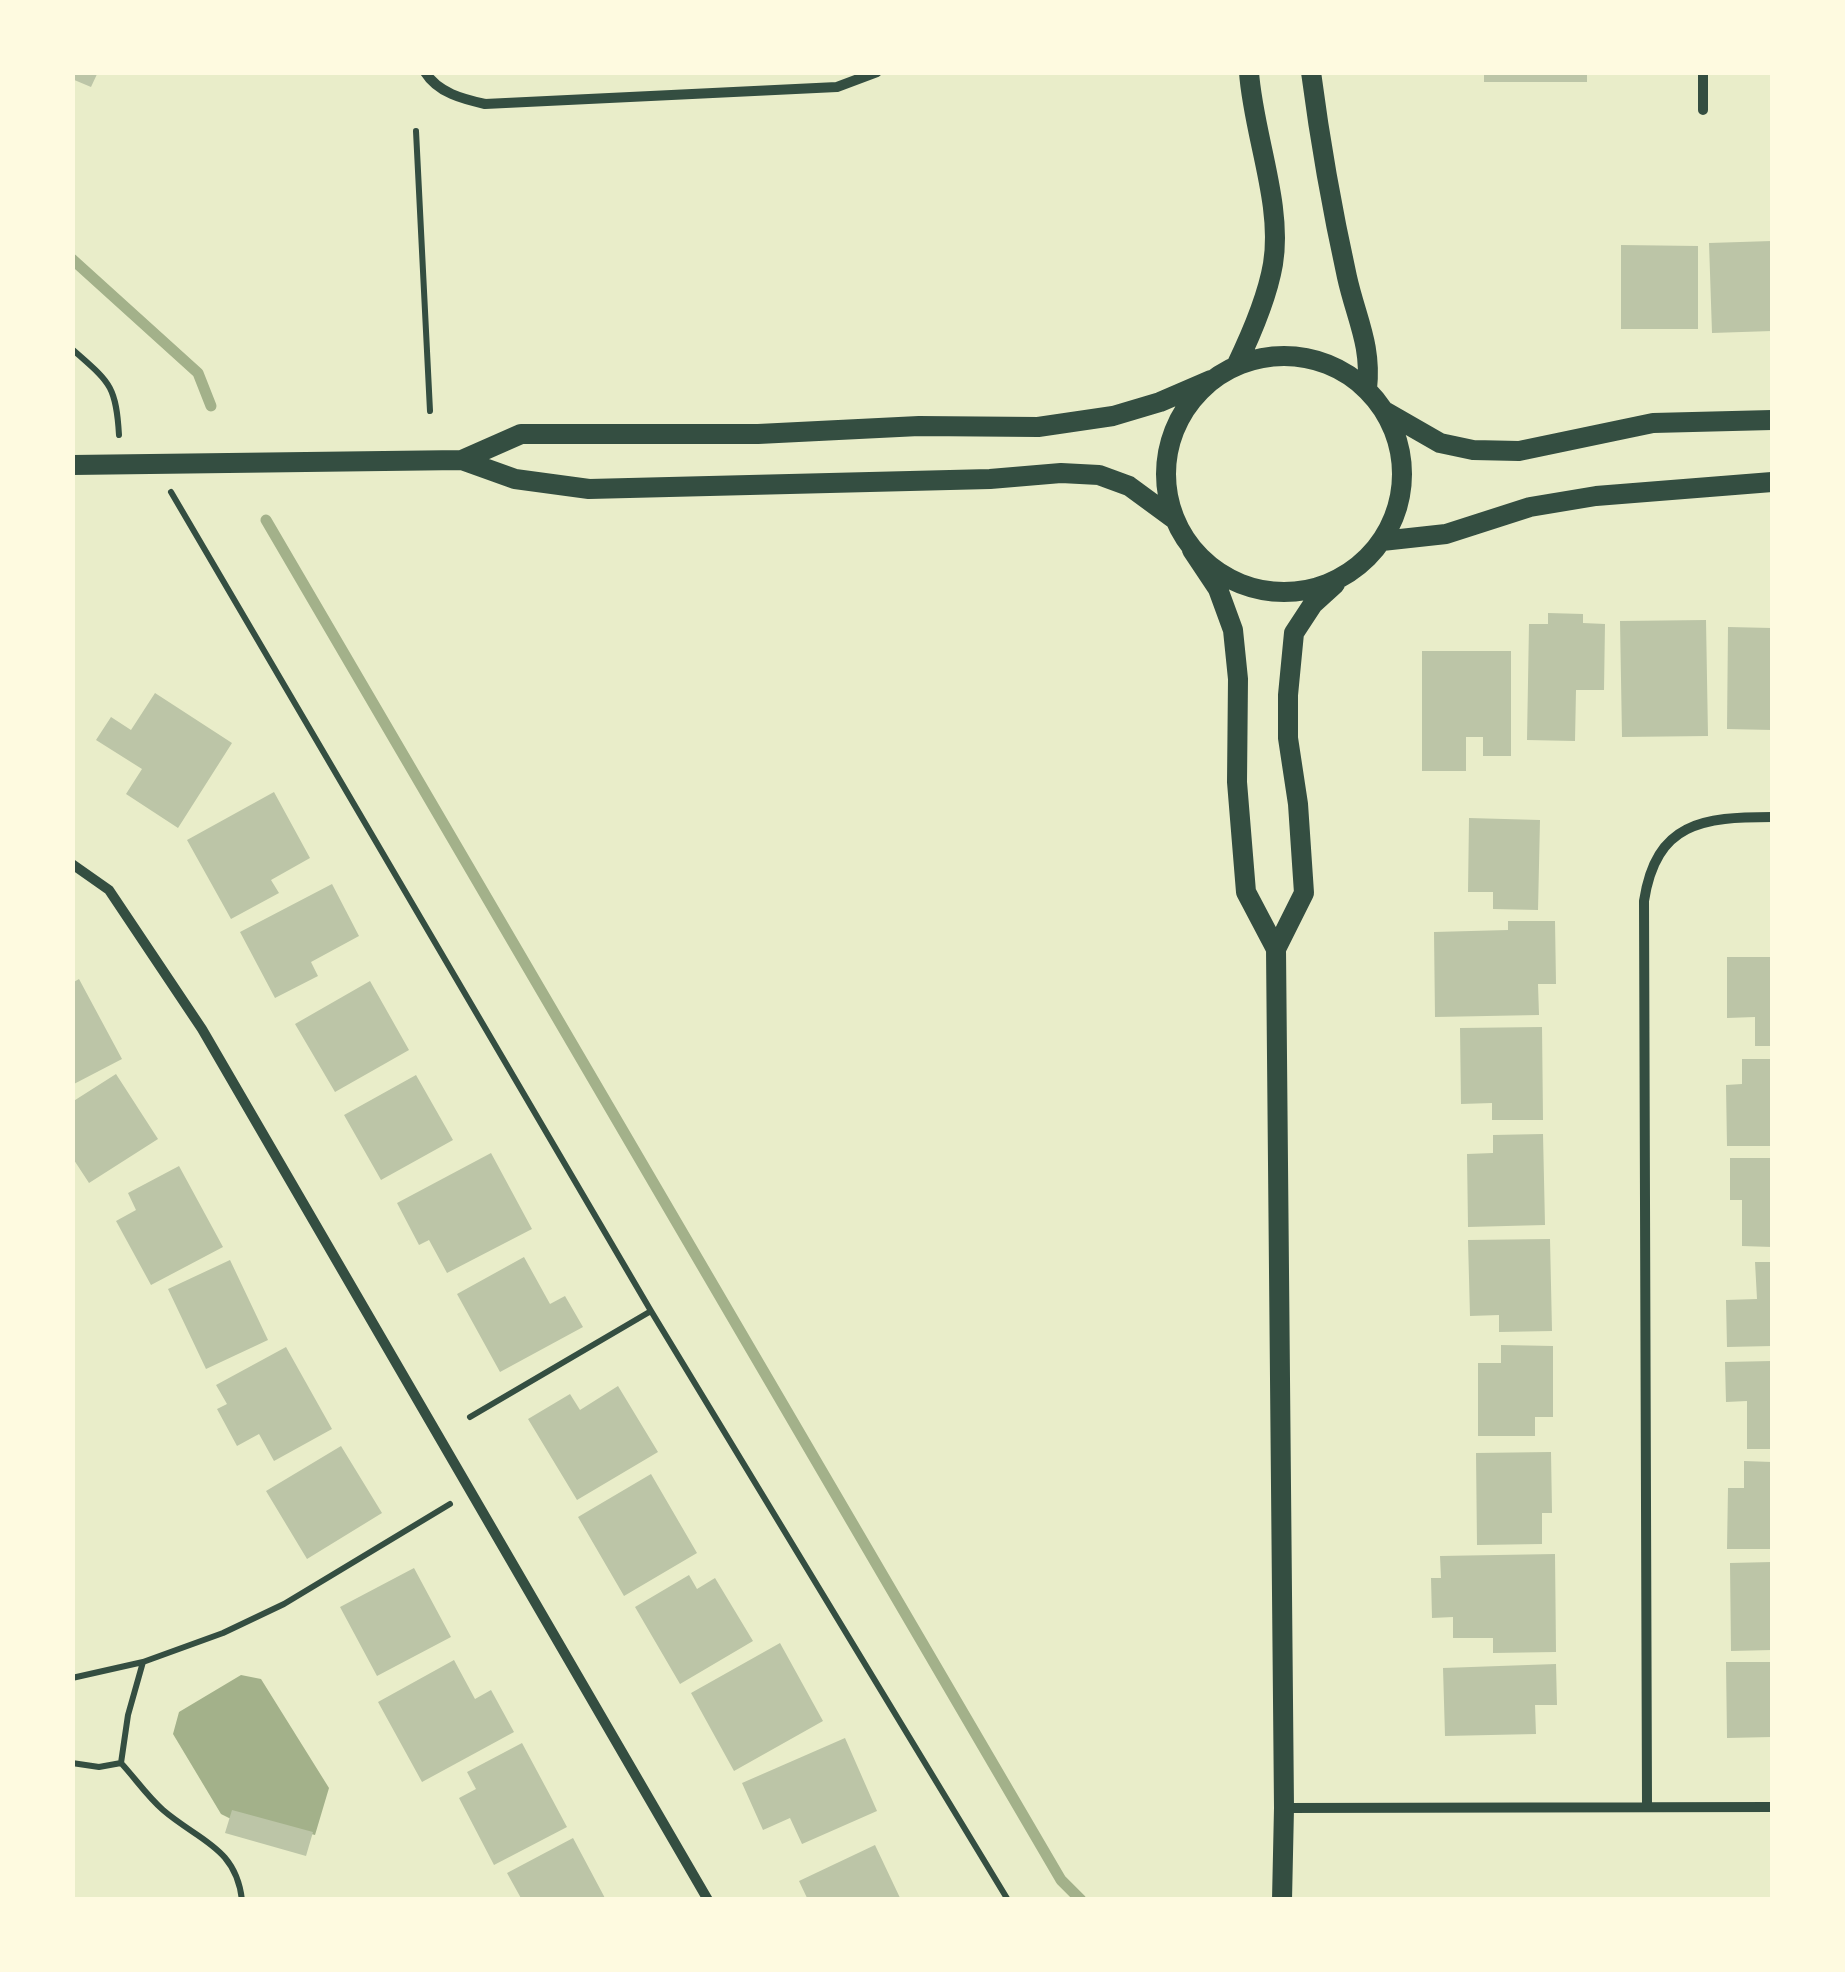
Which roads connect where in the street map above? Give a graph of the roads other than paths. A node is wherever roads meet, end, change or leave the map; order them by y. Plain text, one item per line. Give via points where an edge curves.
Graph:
1 (877, 72) edge
2 (1249, 72) edge
3 (1312, 72) edge
4 (1704, 72) edge
5 (428, 78) edge
6 (1703, 110) dead end
7 (1236, 366) junction
8 (1211, 380) junction
9 (1367, 389) junction
10 (1385, 411) junction
11 (1772, 420) edge
12 (462, 460) junction
13 (72, 465) edge
14 (1772, 482) edge
15 (1174, 520) junction
16 (1382, 541) junction
17 (1192, 550) junction
18 (1344, 576) junction
19 (1772, 817) edge
20 (72, 864) edge
21 (1276, 949) junction
22 (1647, 1806) junction
23 (1772, 1807) edge
24 (1284, 1808) junction
25 (708, 1900) edge
26 (1282, 1900) edge

1 - 5 street via 837,87 486,104 458,98
2 - 7 main road via 1274,262
3 - 9 main road via 1321,150 1370,362
4 - 6 street
7 - 8 main road
7 - 9 main road via 1290,356 1344,372
8 - 12 main road via 1113,416 1038,427 521,434
8 - 15 main road via 1191,400 1167,450
9 - 10 main road
10 - 11 main road via 1440,443 1473,450 1518,451 1653,424
10 - 16 main road via 1402,465 1401,492
12 - 13 main road
12 - 15 main road via 515,480 589,489 1099,475 1130,486
14 - 16 main road via 1596,496 1530,507 1446,534
15 - 17 main road
16 - 18 main road
17 - 18 main road via 1250,588 1285,592
17 - 21 main road via 1218,589 1233,630 1246,892
18 - 21 main road via 1313,604 1294,634 1288,738 1304,893
19 - 22 street via 1720,817 1686,827 1661,849 1644,902
20 - 25 street via 109,890 202,1029
21 - 24 main road
22 - 23 street
22 - 24 street
24 - 26 main road

